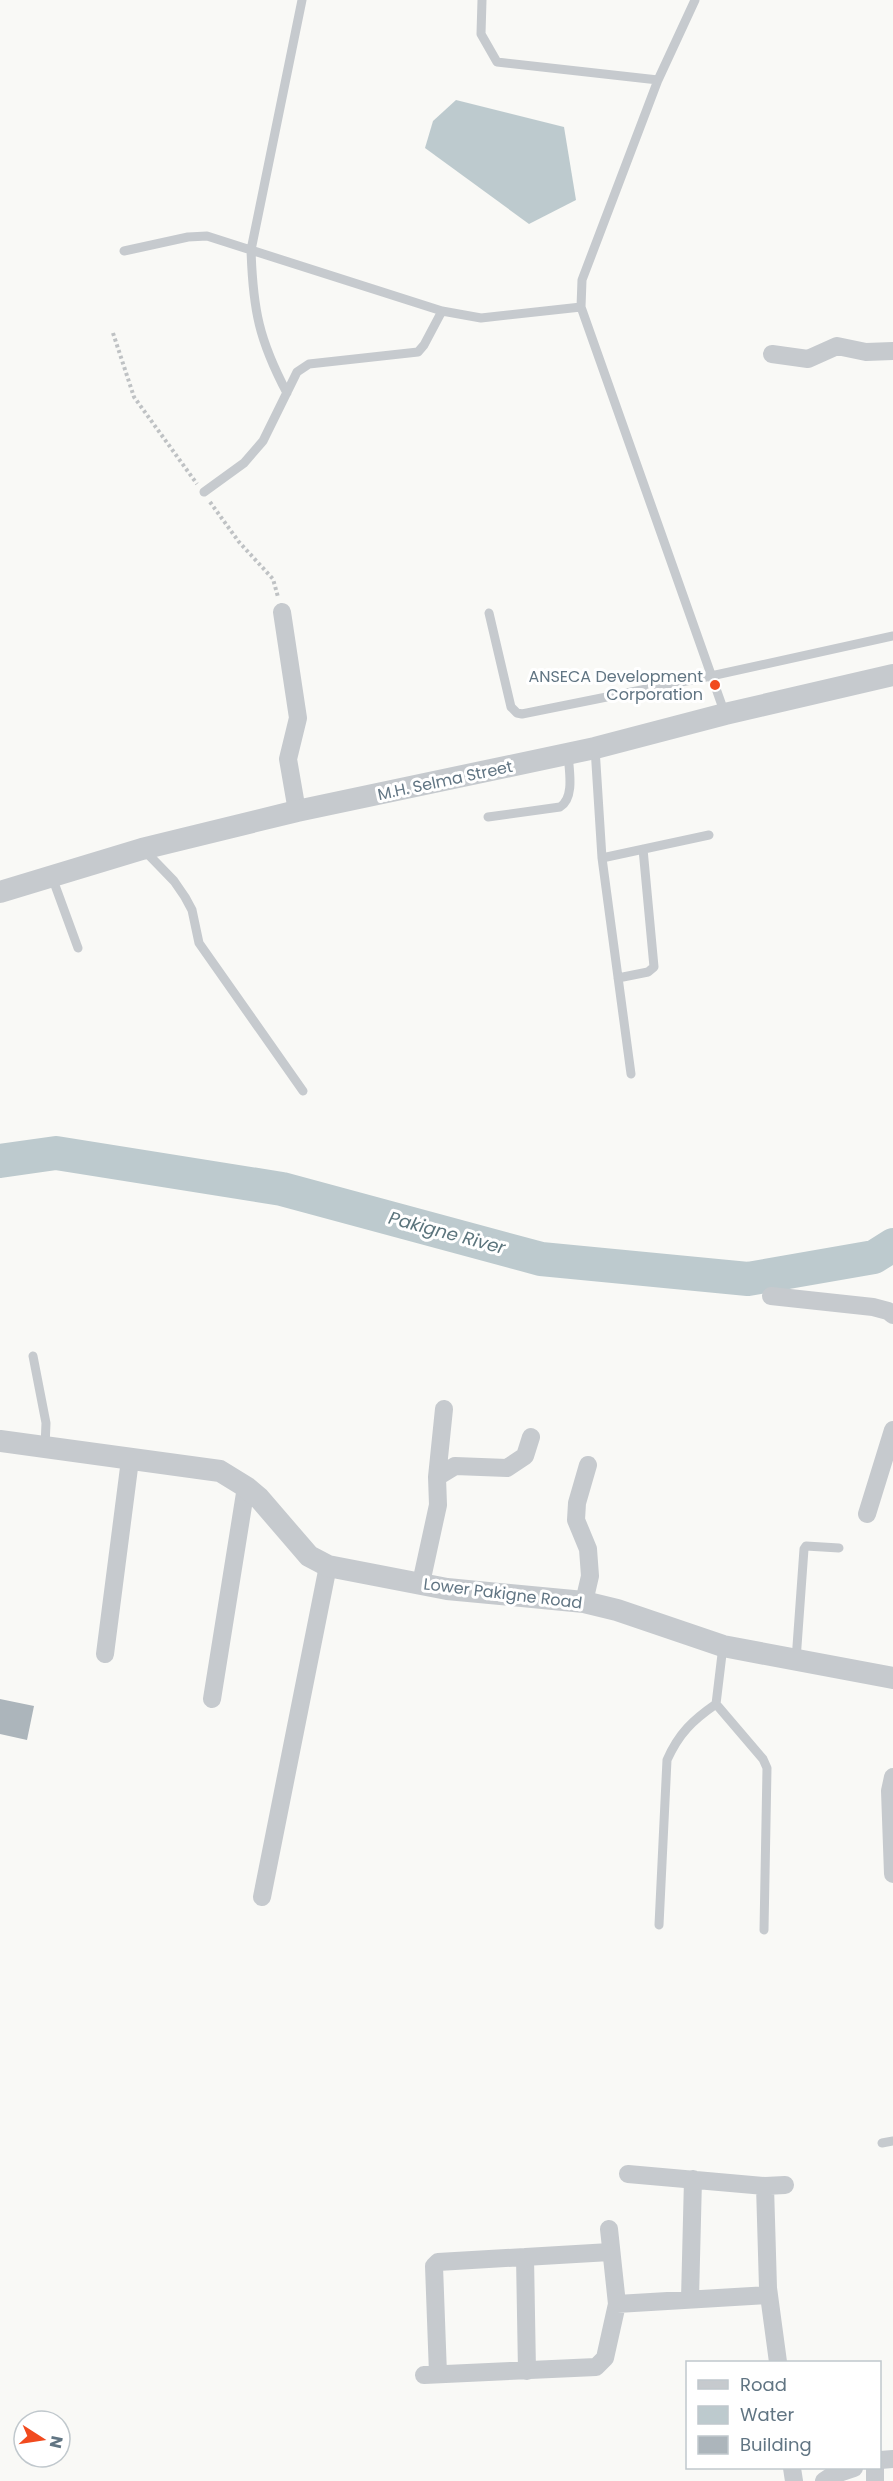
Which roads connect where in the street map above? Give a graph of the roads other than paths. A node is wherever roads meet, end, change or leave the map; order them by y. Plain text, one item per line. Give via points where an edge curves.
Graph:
1 (302, 0) edge
2 (482, 0) edge
3 (695, 0) edge
4 (658, 80) junction
5 (251, 250) junction
6 (124, 251) dead end
7 (581, 307) junction
8 (442, 311) junction
9 (893, 351) edge
10 (772, 354) dead end
11 (287, 393) junction
12 (204, 492) road end
13 (282, 612) road end
14 (489, 613) dead end
15 (893, 636) edge
16 (893, 675) edge
17 (711, 676) junction
18 (725, 714) junction
19 (595, 748) junction
20 (568, 753) junction
21 (297, 811) junction
22 (488, 817) dead end
23 (710, 836) dead end
24 (142, 849) junction
25 (643, 849) junction
26 (602, 858) junction
27 (52, 877) junction
28 (0, 892) edge
29 (78, 948) dead end
30 (618, 978) junction
31 (631, 1074) dead end
32 (303, 1090) dead end
33 (771, 1296) dead end
34 (893, 1315) edge
35 (33, 1356) dead end
36 (444, 1409) dead end
37 (893, 1430) edge
38 (531, 1437) dead end
39 (0, 1441) edge
40 (45, 1447) junction
41 (130, 1460) junction
42 (588, 1465) dead end
43 (437, 1477) junction
44 (246, 1487) junction
45 (867, 1514) dead end
46 (839, 1548) dead end
47 (328, 1566) junction
48 (421, 1583) junction
49 (584, 1602) junction
50 (723, 1646) junction
51 (105, 1654) dead end
52 (796, 1660) junction
53 (893, 1678) edge
54 (212, 1699) dead end
55 (716, 1704) junction
56 (893, 1777) edge
57 (893, 1874) edge
58 (262, 1896) dead end
59 (659, 1925) dead end
60 (764, 1930) dead end
61 (893, 2141) edge
62 (882, 2144) dead end
63 (628, 2174) dead end
64 (693, 2179) junction
65 (785, 2185) dead end
66 (765, 2186) junction
67 (609, 2229) dead end
68 (610, 2252) junction
69 (525, 2257) junction
70 (769, 2295) junction
71 (690, 2299) junction
72 (617, 2304) junction
73 (778, 2361) edge
74 (526, 2371) junction
75 (851, 2469) edge
76 (824, 2481) edge

1 - 5 lane
2 - 4 lane via 481,34 497,62
3 - 4 lane
4 - 7 lane via 582,280
5 - 6 lane via 207,236
5 - 8 lane
5 - 11 lane via 252,290 261,335
7 - 8 lane via 481,318
7 - 17 lane
8 - 11 lane via 418,352 309,364 297,372
9 - 10 street via 866,352 837,346 808,359
11 - 12 lane via 263,441 244,463
13 - 21 street via 298,718 288,756
14 - 17 lane via 511,707 517,713
15 - 17 lane
16 - 18 street, M.H. Selma Street
17 - 18 lane
18 - 19 street, M.H. Selma Street
19 - 20 street, M.H. Selma Street
19 - 26 lane
20 - 21 street, M.H. Selma Street
20 - 22 lane via 566,803
21 - 24 street, M.H. Selma Street
23 - 25 lane
24 - 27 street, M.H. Selma Street
24 - 32 lane via 174,880 192,910 198,943
25 - 26 lane
25 - 30 lane via 654,967 648,972
26 - 30 lane
27 - 28 street, M.H. Selma Street
27 - 29 lane
30 - 31 lane
33 - 34 street via 873,1307
35 - 40 lane via 45,1423
36 - 43 street
37 - 45 street
38 - 43 street via 525,1456 507,1467 455,1466
39 - 40 street, Lower Pakigne Road
40 - 41 street, Lower Pakigne Road
41 - 44 street, Lower Pakigne Road via 214,1470
41 - 51 street
42 - 49 street via 576,1520 588,1550 590,1576
43 - 48 street via 438,1505
44 - 47 street, Lower Pakigne Road via 309,1556
44 - 54 street
46 - 52 lane via 804,1549
47 - 48 street, Lower Pakigne Road
47 - 58 street
48 - 49 street, Lower Pakigne Road
49 - 50 street, Lower Pakigne Road
50 - 52 street, Lower Pakigne Road
50 - 55 lane
52 - 53 street, Lower Pakigne Road
55 - 59 lane via 692,1720 667,1760
55 - 60 lane via 767,1768
56 - 57 street
61 - 62 lane
63 - 64 street
64 - 66 street
64 - 71 street
65 - 66 street
66 - 70 street
67 - 68 street
68 - 69 street
68 - 72 street
69 - 74 street
69 - 74 street via 441,2261 434,2266 431,2375
70 - 71 street
70 - 73 street
71 - 72 street
72 - 74 street via 600,2365
75 - 76 street

